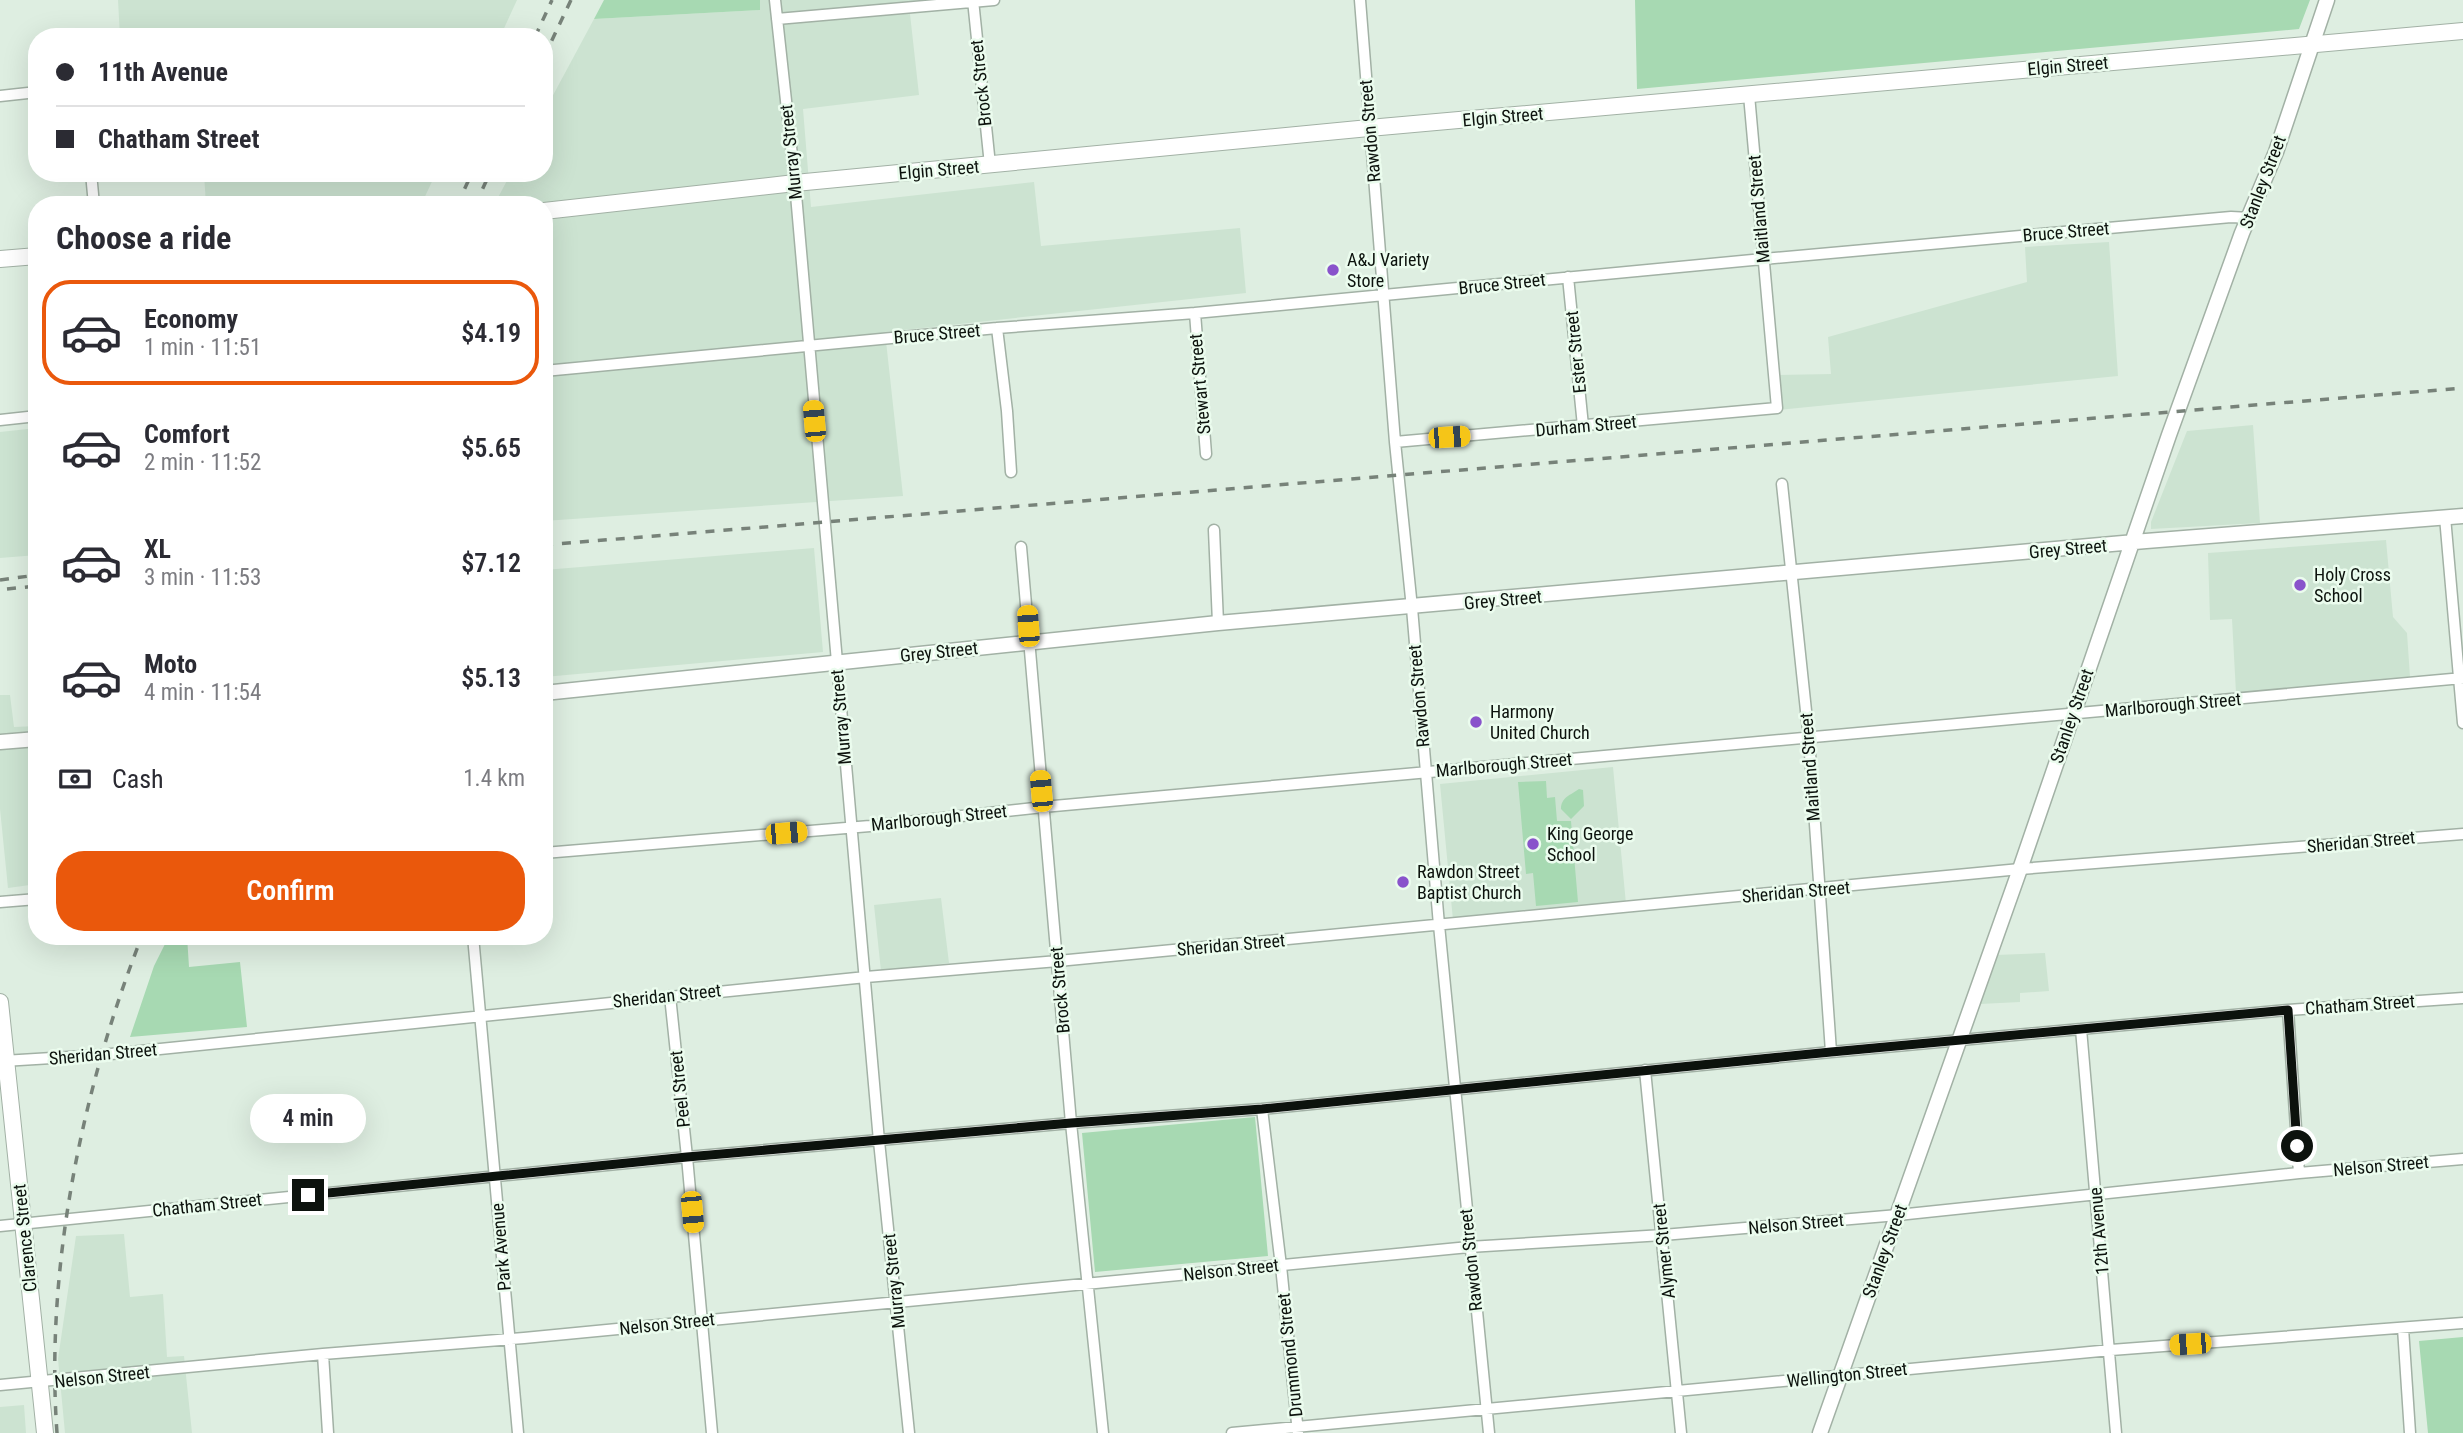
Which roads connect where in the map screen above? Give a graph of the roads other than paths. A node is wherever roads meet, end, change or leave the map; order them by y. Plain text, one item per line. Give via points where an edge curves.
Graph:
1 (775, 0) edge
2 (994, 0) edge
3 (1360, 0) edge
4 (2327, 0) edge
5 (973, 1) edge
6 (777, 19) junction
7 (2463, 31) edge
8 (2312, 44) junction
9 (28, 93) edge
10 (1749, 95) junction
11 (0, 96) edge
12 (1369, 128) junction
13 (990, 165) junction
14 (795, 183) junction
15 (553, 210) edge
16 (2250, 218) junction
17 (28, 256) edge
18 (5, 257) edge
19 (1763, 259) junction
20 (1568, 277) junction
21 (1384, 296) junction
22 (1195, 313) junction
23 (998, 328) junction
24 (807, 346) junction
25 (553, 369) edge
26 (1777, 408) joint
27 (28, 417) edge
28 (0, 420) edge
29 (1583, 426) junction
30 (1395, 442) junction
31 (1206, 454) dead end
32 (1012, 472) dead end
33 (1782, 484) dead end
34 (2463, 516) edge
35 (2445, 517) junction
36 (1214, 530) dead end
37 (2132, 542) junction
38 (1021, 547) dead end
39 (1791, 574) junction
40 (1412, 608) junction
41 (1218, 623) junction
42 (1028, 642) junction
43 (836, 663) junction
44 (2461, 678) edge
45 (553, 692) edge
46 (2073, 715) junction
47 (2463, 723) edge
48 (1810, 739) junction
49 (28, 740) edge
50 (0, 742) edge
51 (1426, 771) junction
52 (1043, 807) junction
53 (851, 827) junction
54 (2463, 834) edge
55 (553, 852) edge
56 (2020, 869) junction
57 (1819, 890) junction
58 (28, 900) edge
59 (0, 902) edge
60 (1439, 925) junction
61 (474, 945) edge
62 (1058, 961) junction
63 (866, 977) junction
64 (670, 996) junction
65 (2463, 998) edge
66 (0, 1002) edge
67 (2288, 1010) junction
68 (480, 1016) junction
69 (2081, 1029) junction
70 (1958, 1040) junction
71 (1831, 1052) junction
72 (3, 1061) edge
73 (1645, 1070) junction
74 (1455, 1090) junction
75 (1262, 1109) junction
76 (1071, 1123) junction
77 (879, 1141) junction
78 (687, 1157) junction
79 (2463, 1158) edge
80 (2299, 1173) junction
81 (495, 1176) junction
82 (2095, 1196) junction
83 (1898, 1215) junction
84 (23, 1224) junction
85 (0, 1226) edge
86 (1662, 1235) junction
87 (1469, 1247) junction
88 (1281, 1265) junction
89 (1087, 1285) junction
90 (896, 1301) junction
91 (702, 1321) junction
92 (2463, 1323) edge
93 (2403, 1328) junction
94 (509, 1339) junction
95 (2110, 1350) junction
96 (323, 1354) junction
97 (1840, 1375) junction
98 (40, 1382) junction
99 (0, 1385) edge
100 (1678, 1392) junction
101 (1487, 1409) junction
102 (1298, 1430) edge
103 (45, 1433) edge
104 (328, 1433) edge
105 (519, 1433) edge
106 (712, 1433) edge
107 (909, 1433) edge
108 (1103, 1433) edge
109 (1232, 1433) edge
110 (1489, 1433) edge
111 (1681, 1433) edge
112 (1821, 1433) edge
113 (2116, 1433) edge
114 (2410, 1433) edge

1 - 6 street, Murray Street
2 - 5 street
3 - 12 street, Rawdon Street
4 - 8 street, Stanley Street
5 - 6 street
5 - 13 street, Brock Street
6 - 14 street, Murray Street
7 - 8 main road, Elgin Street
8 - 10 main road, Elgin Street
8 - 16 street, Stanley Street
9 - 11 street
10 - 12 main road, Elgin Street
10 - 19 street, Maitland Street
12 - 13 main road, Elgin Street
12 - 21 street, Rawdon Street
13 - 14 main road, Elgin Street
14 - 15 main road, Elgin Street
14 - 24 street, Murray Street
16 - 19 street, Bruce Street
16 - 37 street, Stanley Street
17 - 18 main road
19 - 20 street, Bruce Street
19 - 26 street, Maitland Street
20 - 21 street, Bruce Street
20 - 29 street, Ester Street
21 - 22 street, Bruce Street
21 - 30 street, Rawdon Street
22 - 23 street, Bruce Street
22 - 31 street, Stewart Street
23 - 24 street, Bruce Street
23 - 32 street
24 - 25 street, Bruce Street
24 - 43 street, Murray Street
26 - 29 street, Durham Street
27 - 28 street
29 - 30 street, Durham Street
30 - 40 street, Rawdon Street
33 - 39 street, Maitland Street
34 - 35 street, Grey Street
35 - 37 street, Grey Street
35 - 44 street
36 - 41 street
37 - 39 street, Grey Street
37 - 46 street, Stanley Street
38 - 42 street, Brock Street
39 - 40 street, Grey Street
39 - 48 street, Maitland Street
40 - 41 street, Grey Street
40 - 51 street, Rawdon Street
41 - 42 street, Grey Street
42 - 43 street, Grey Street
42 - 52 street, Brock Street
43 - 45 street, Grey Street
43 - 53 street, Murray Street
44 - 46 street, Marlborough Street
44 - 47 street
46 - 48 street, Marlborough Street
46 - 56 street, Stanley Street
48 - 51 street, Marlborough Street
48 - 57 street, Maitland Street
49 - 50 street
51 - 52 street, Marlborough Street
51 - 60 street, Rawdon Street
52 - 53 street, Marlborough Street
52 - 62 street, Brock Street
53 - 55 street, Marlborough Street
53 - 63 street, Murray Street
54 - 56 street, Sheridan Street
56 - 57 street, Sheridan Street
56 - 70 street, Stanley Street
57 - 60 street, Sheridan Street
57 - 71 street, Maitland Street
58 - 59 street
60 - 62 street, Sheridan Street
60 - 74 street, Rawdon Street
61 - 68 street, Park Avenue
62 - 63 street, Sheridan Street
62 - 76 street, Brock Street
63 - 64 street, Sheridan Street
63 - 77 street, Murray Street
64 - 68 street, Sheridan Street
64 - 78 street, Peel Street
65 - 67 street, Chatham Street
66 - 72 main road, Clarence Street
67 - 69 street, Chatham Street
67 - 80 street
68 - 72 street, Sheridan Street
68 - 81 street, Park Avenue
69 - 70 street, Chatham Street
69 - 82 street, 12th Avenue
70 - 71 street, Chatham Street
70 - 83 street, Stanley Street
71 - 73 street, Chatham Street
72 - 84 main road, Clarence Street
73 - 74 street, Chatham Street
73 - 86 street, Alymer Street
74 - 75 street, Chatham Street
74 - 87 street, Rawdon Street
75 - 76 street, Chatham Street
75 - 88 street, Drummond Street
76 - 77 street, Chatham Street
76 - 89 street, Brock Street
77 - 78 street, Chatham Street
77 - 90 street, Murray Street
78 - 81 street, Chatham Street
78 - 91 street, Peel Street
79 - 80 street, Nelson Street
80 - 82 street, Nelson Street
81 - 84 street, Chatham Street
81 - 94 street, Park Avenue
82 - 83 street, Nelson Street
82 - 95 street, 12th Avenue
83 - 86 street, Nelson Street
83 - 97 street, Stanley Street
84 - 85 street, Chatham Street
84 - 98 main road, Clarence Street
86 - 87 street, Nelson Street
86 - 100 street, Alymer Street
87 - 88 street, Nelson Street
87 - 101 street, Rawdon Street
88 - 89 street, Nelson Street
88 - 102 street, Drummond Street
89 - 90 street, Nelson Street
89 - 108 street, Brock Street
90 - 91 street, Nelson Street
90 - 107 street, Murray Street
91 - 94 street, Nelson Street
91 - 106 street, Peel Street
92 - 93 street, Wellington Street
93 - 95 street, Wellington Street
93 - 114 street
94 - 96 street, Nelson Street
94 - 105 street, Park Avenue
95 - 97 street, Wellington Street
95 - 113 street, 12th Avenue
96 - 98 street, Nelson Street
96 - 104 street
97 - 100 street, Wellington Street
97 - 112 street, Stanley Street
98 - 99 street, Nelson Street
98 - 103 main road, Clarence Street
100 - 101 street, Wellington Street
100 - 111 street, Alymer Street
101 - 102 street, Wellington Street
101 - 110 street, Rawdon Street
102 - 109 street, Wellington Street

